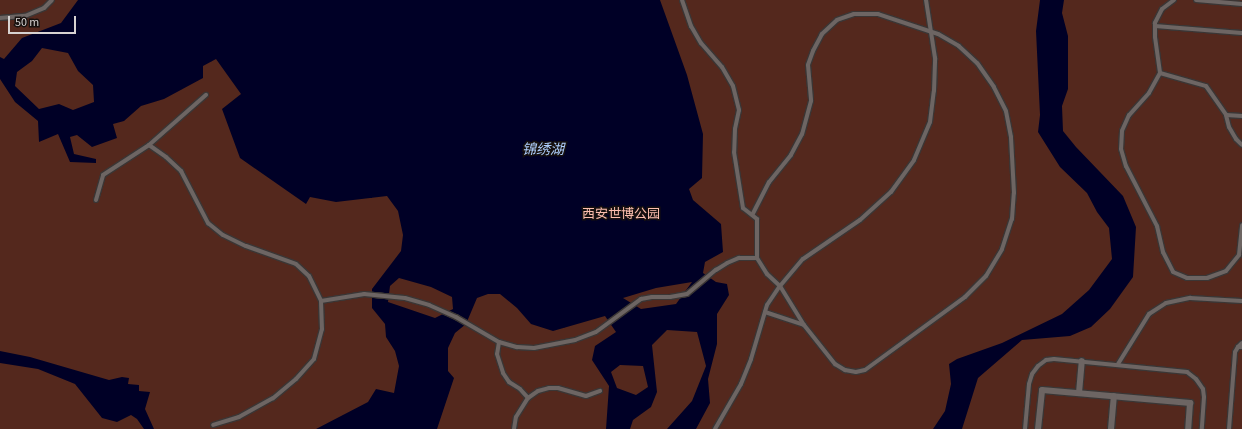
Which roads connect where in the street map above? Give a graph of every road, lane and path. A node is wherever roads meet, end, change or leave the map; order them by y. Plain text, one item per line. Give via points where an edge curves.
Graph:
1 (52, 0) edge
2 (682, 0) edge
3 (926, 0) edge
4 (1174, 0) edge
5 (1196, 0) edge
6 (1242, 4) edge
7 (0, 18) edge
8 (1155, 26) junction
9 (930, 31) junction
10 (1242, 33) edge
11 (1160, 73) junction
12 (206, 95) dead end
13 (1226, 115) junction
14 (1242, 116) edge
15 (149, 145) junction
16 (1242, 145) edge
17 (96, 200) dead end
18 (752, 215) junction
19 (1242, 225) edge
20 (757, 258) junction
21 (780, 286) junction
22 (321, 301) junction
23 (1242, 301) edge
24 (764, 312) junction
25 (804, 326) junction
26 (499, 342) junction
27 (1242, 343) edge
28 (1240, 347) edge
29 (1082, 361) junction
30 (1118, 364) junction
31 (600, 391) dead end
32 (1079, 393) junction
33 (1114, 396) junction
34 (528, 398) junction
35 (213, 425) dead end
36 (514, 429) edge
37 (715, 429) edge
38 (1025, 429) edge
39 (1038, 429) edge
40 (1111, 429) edge
41 (1188, 429) edge
42 (1202, 429) edge
43 (1229, 429) edge

1 - 7 lane via 44,8 25,16
2 - 18 lane via 691,26 701,43 722,67 733,86 739,110 734,152 737,175 743,208
3 - 9 lane
4 - 8 lane via 1162,9
5 - 6 lane
8 - 10 lane
8 - 11 lane
9 - 18 lane via 878,14 854,14 837,20 822,34 808,65 811,101 802,134 791,155 769,182
9 - 21 lane via 935,58 934,92 930,122 914,160 891,192 860,220 803,259
9 - 25 lane via 958,46 977,63 994,87 1006,111 1011,137 1014,193 1012,219 1002,249 986,276 965,297 865,370 845,370 835,364
11 - 13 lane via 1206,86
11 - 19 lane via 1149,93 1129,115 1122,131 1121,149 1126,166 1157,226 1163,252 1173,272 1187,278 1207,278 1226,271 1239,255
12 - 15 lane
13 - 14 lane
13 - 16 lane via 1229,127
15 - 17 lane via 103,175
15 - 22 lane via 181,171 208,223 223,235 296,264 309,276
18 - 20 lane via 757,218
20 - 21 lane via 767,274
20 - 26 lane via 739,258 727,263 687,294 641,299 596,332 575,340 534,348
21 - 24 lane
21 - 25 lane
22 - 26 lane via 364,294 405,298 456,316
22 - 35 lane via 322,329 314,359 296,380 273,398 239,417
23 - 30 lane via 1190,298 1166,303 1149,314
24 - 25 lane
24 - 37 lane via 741,384
26 - 34 lane via 497,354 502,373
27 - 28 lane
28 - 43 lane via 1235,352
29 - 30 lane
29 - 32 street
29 - 38 lane via 1054,359 1046,360 1038,366 1028,384
30 - 42 lane via 1187,372 1203,389
31 - 34 lane via 586,396 549,388 538,391
32 - 33 street
32 - 39 street via 1042,390
33 - 40 street
33 - 41 street via 1190,403
34 - 36 lane via 516,417

